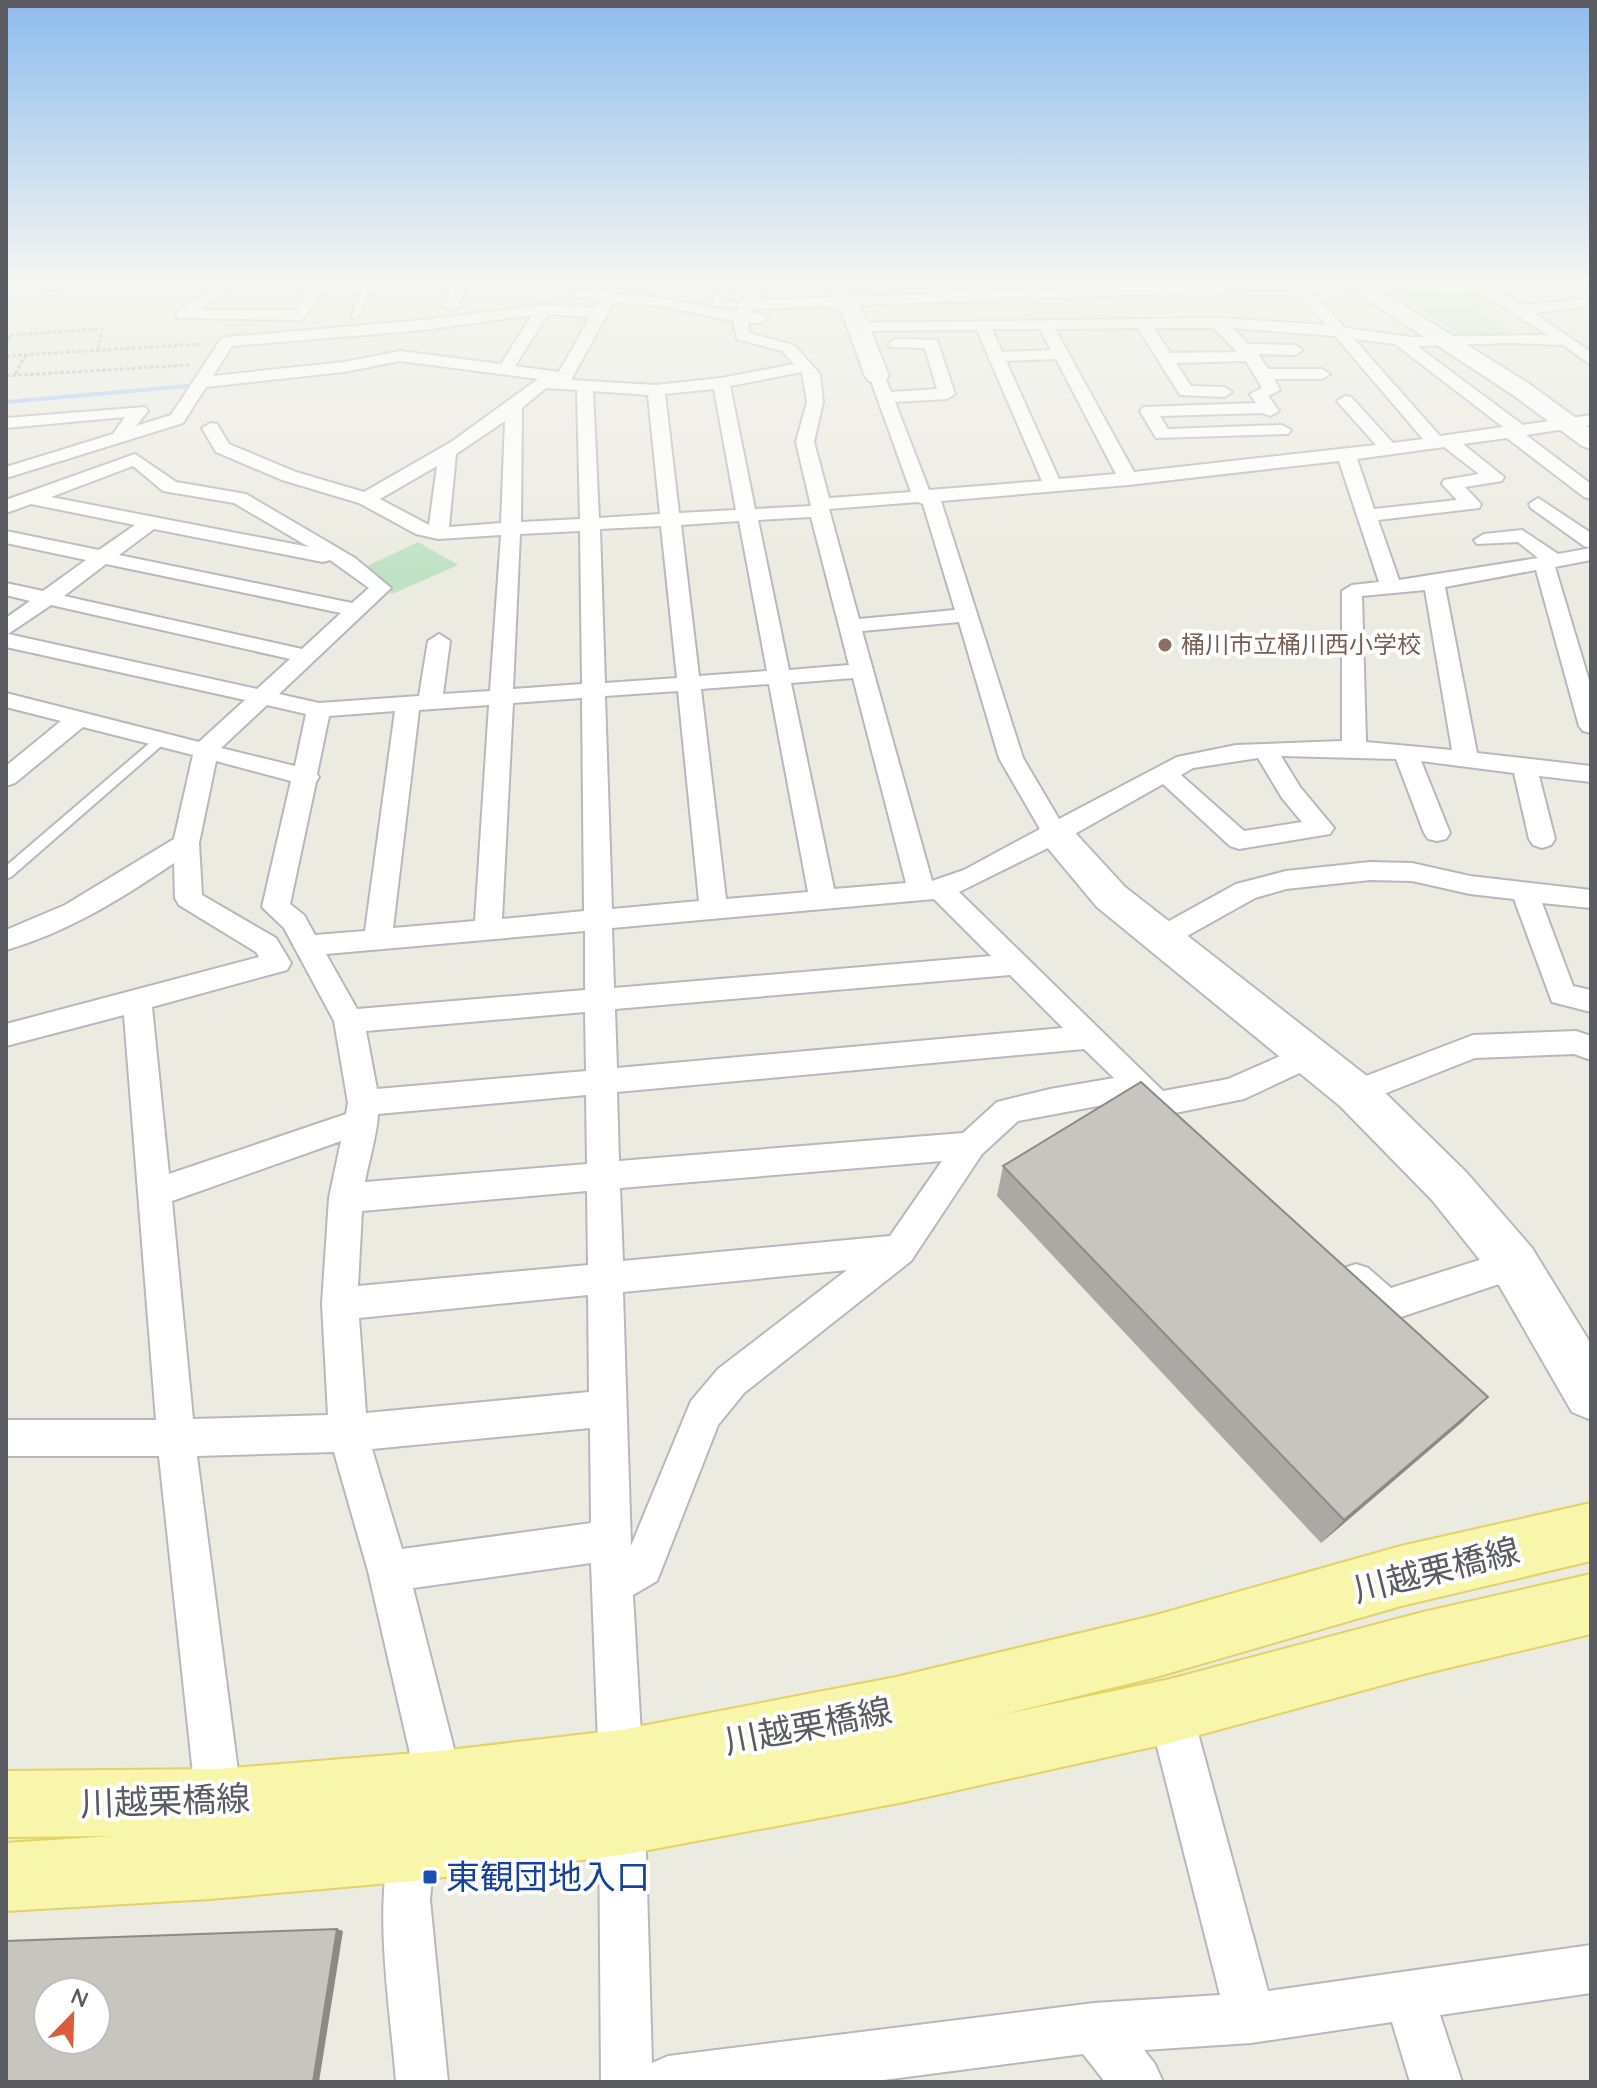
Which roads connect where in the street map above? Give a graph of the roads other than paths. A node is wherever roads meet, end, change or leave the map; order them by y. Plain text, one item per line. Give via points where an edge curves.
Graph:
1 (561, 381) edge
2 (729, 381) edge
3 (813, 381) edge
4 (879, 381) edge
5 (945, 381) edge
6 (1003, 381) edge
7 (1076, 381) edge
8 (1181, 381) edge
9 (1267, 381) edge
10 (1385, 381) edge
11 (1451, 381) edge
12 (1513, 381) edge
13 (203, 382) edge
14 (569, 383) junction
15 (721, 383) junction
16 (881, 387) junction
17 (656, 390) junction
18 (1263, 401) junction
19 (1345, 401) dead end
20 (514, 408) junction
21 (58, 419) junction
22 (1580, 422) edge
23 (6, 423) edge
24 (211, 428) dead end
25 (1282, 430) junction
26 (1513, 431) junction
27 (117, 440) junction
28 (1440, 440) junction
29 (1591, 441) edge
30 (1388, 448) junction
31 (1346, 454) junction
32 (448, 455) junction
33 (1301, 460) junction
34 (9, 473) edge
35 (289, 476) junction
36 (1128, 479) junction
37 (1053, 486) junction
38 (1591, 493) edge
39 (29, 498) junction
40 (239, 498) junction
41 (927, 498) junction
42 (366, 499) junction
43 (1538, 504) dead end
44 (6, 507) edge
45 (820, 508) junction
46 (747, 515) junction
47 (1367, 515) junction
48 (671, 519) junction
49 (151, 522) junction
50 (590, 524) junction
51 (511, 528) junction
52 (438, 533) junction
53 (6, 537) edge
54 (1484, 540) dead end
55 (1591, 542) edge
56 (1591, 554) edge
57 (102, 558) junction
58 (348, 562) junction
59 (1549, 562) junction
60 (1434, 583) junction
61 (1391, 586) junction
62 (6, 589) edge
63 (47, 598) junction
64 (355, 610) junction
65 (968, 615) junction
66 (849, 626) junction
67 (6, 628) edge
68 (6, 640) edge
69 (439, 641) dead end
70 (305, 656) junction
71 (862, 671) junction
72 (779, 677) junction
73 (689, 684) junction
74 (594, 690) junction
75 (261, 697) junction
76 (501, 697) junction
77 (8, 702) edge
78 (419, 703) junction
79 (319, 710) junction
80 (80, 718) junction
81 (1591, 726) edge
82 (163, 738) junction
83 (1354, 748) junction
84 (206, 749) junction
85 (1266, 751) junction
86 (1406, 754) junction
87 (1466, 760) junction
88 (1525, 767) junction
89 (1166, 774) junction
90 (1591, 774) edge
91 (307, 777) junction
92 (6, 778) edge
93 (1437, 833) dead end
94 (1055, 834) junction
95 (1542, 839) dead end
96 (186, 843) junction
97 (6, 874) edge
98 (931, 891) junction
99 (1525, 893) junction
100 (1591, 899) edge
101 (823, 901) junction
102 (714, 911) junction
103 (599, 921) junction
104 (488, 930) junction
105 (1161, 938) junction
106 (6, 940) edge
107 (378, 940) junction
108 (308, 946) junction
109 (1017, 964) junction
110 (600, 999) junction
111 (137, 1000) junction
112 (1591, 1001) edge
113 (349, 1021) junction
114 (6, 1035) edge
115 (1091, 1037) junction
116 (1591, 1048) edge
117 (1310, 1055) junction
118 (602, 1082) junction
119 (1356, 1093) junction
120 (1151, 1095) junction
121 (363, 1113) junction
122 (1184, 1125) edge
123 (971, 1145) junction
124 (603, 1174) junction
125 (155, 1193) junction
126 (346, 1198) junction
127 (900, 1249) junction
128 (1339, 1263) edge
129 (1514, 1264) junction
130 (605, 1278) junction
131 (340, 1304) junction
132 (1591, 1394) edge
133 (608, 1408) junction
134 (348, 1433) junction
135 (6, 1438) edge
136 (176, 1438) junction
137 (1591, 1532) edge
138 (611, 1540) junction
139 (388, 1571) junction
140 (612, 1584) junction
141 (1591, 1604) edge
142 (1170, 1711) junction
143 (440, 1784) junction
144 (621, 1792) junction
145 (219, 1802) junction
146 (6, 1804) edge
147 (412, 1847) junction
148 (6, 1877) edge
149 (1591, 1969) edge
150 (1409, 1996) junction
151 (1251, 2018) junction
152 (1094, 2028) junction
153 (806, 2074) edge
154 (422, 2082) edge
155 (627, 2082) edge
156 (668, 2082) edge
157 (1137, 2082) edge
158 (1436, 2082) edge

1 - 14 street
2 - 15 street
3 - 45 street via 815,402 805,442
4 - 16 street
5 - 16 street via 947,394
6 - 37 street
7 - 36 street
8 - 18 street via 1186,391
9 - 18 street via 1272,390
10 - 28 street
11 - 26 street
12 - 22 street
13 - 27 street via 177,419
14 - 17 street
14 - 20 street via 542,383
14 - 50 street
15 - 17 street
15 - 46 street
16 - 41 street
17 - 48 street
18 - 25 street
18 - 25 street via 1149,411 1162,434
19 - 30 street
20 - 32 street
20 - 51 street
21 - 23 street
21 - 27 street via 139,411
21 - 34 street
22 - 26 street
22 - 29 street
24 - 35 street via 222,448
25 - 33 street
26 - 28 street
26 - 38 street
27 - 34 street
28 - 30 street
28 - 47 street via 1495,477 1451,484 1472,504
30 - 31 street
31 - 33 street
31 - 47 street
32 - 42 street
32 - 52 street
33 - 36 street
35 - 40 street
35 - 42 street
36 - 37 street
37 - 41 street
39 - 40 street via 135,459 170,487
39 - 44 street
39 - 49 street
40 - 58 street
41 - 45 street
41 - 65 street
42 - 52 street
43 - 55 street
45 - 46 street
45 - 66 street
46 - 48 street
46 - 72 street
47 - 61 street
48 - 50 street
48 - 73 street
49 - 57 street
49 - 58 street
50 - 51 street
50 - 74 street
51 - 52 street
51 - 76 street
53 - 57 street
54 - 59 street via 1522,536
56 - 59 street
57 - 63 street
57 - 64 street
58 - 64 street via 381,588
59 - 60 street
59 - 81 street
60 - 61 street
60 - 87 street
61 - 83 street via 1352,591
62 - 63 street
63 - 67 street
63 - 70 street
64 - 70 street
65 - 66 street
65 - 94 street via 1011,758
66 - 71 street
68 - 75 street
69 - 78 street
70 - 75 street
71 - 72 street
71 - 98 street
72 - 73 street
72 - 101 street
73 - 74 street
73 - 102 street
74 - 76 street
74 - 103 street
75 - 79 street
75 - 84 street
76 - 78 street
76 - 104 street
77 - 80 street
78 - 79 street
78 - 107 street
79 - 91 street
80 - 82 street
80 - 92 street
82 - 84 street
82 - 97 lane
83 - 85 street
83 - 86 street
84 - 91 street
84 - 96 street
85 - 89 street via 1221,753 1186,762
85 - 89 street via 1321,828 1239,840
86 - 87 street
86 - 93 street
87 - 88 street
88 - 90 street
88 - 95 street
89 - 94 street
91 - 108 street via 276,907 294,922
94 - 98 street
94 - 105 street via 1111,897
96 - 106 street via 42,928
96 - 111 street via 189,898 266,945 277,963
98 - 101 street
98 - 109 street
99 - 100 street
99 - 105 street via 1412,872 1286,880 1246,891
99 - 112 street via 1562,994
101 - 102 street
102 - 103 street
103 - 104 street
103 - 110 street
104 - 107 street
105 - 117 street
107 - 108 street
108 - 113 street
109 - 110 street
109 - 115 street
110 - 113 street
110 - 118 street
111 - 114 street
111 - 125 street
113 - 121 street
115 - 118 street
115 - 120 street
116 - 119 street via 1576,1042 1473,1047
117 - 119 street
117 - 120 street via 1233,1090
118 - 121 street
118 - 124 street
119 - 129 street via 1449,1186
120 - 122 street
120 - 123 street via 1050,1101 1008,1111
121 - 125 street via 344,1127
121 - 126 street
123 - 124 street
123 - 127 street
124 - 126 street
124 - 130 street
125 - 136 street
126 - 131 street
127 - 130 street
127 - 140 street via 731,1381 704,1414 643,1567
128 - 129 street via 1386,1306
129 - 132 street
130 - 131 street
130 - 133 street
131 - 134 street
133 - 134 street
133 - 138 street
134 - 136 street
134 - 139 street
135 - 136 street
136 - 145 street
137 - 144 main road, 川越栗橋線 via 1401,1576 1156,1646 896,1709
138 - 139 street
138 - 140 street
139 - 143 street
140 - 144 street
141 - 142 main road, 川越栗橋線
142 - 144 main road, 川越栗橋線 via 904,1769
142 - 151 street
143 - 144 main road, 川越栗橋線
143 - 145 main road, 川越栗橋線
144 - 147 main road, 川越栗橋線
144 - 155 street
145 - 146 main road, 川越栗橋線
147 - 148 main road, 川越栗橋線
147 - 154 street via 406,1900
149 - 150 street
150 - 151 street
150 - 158 street
151 - 152 street
152 - 153 street
152 - 157 street
153 - 156 street

